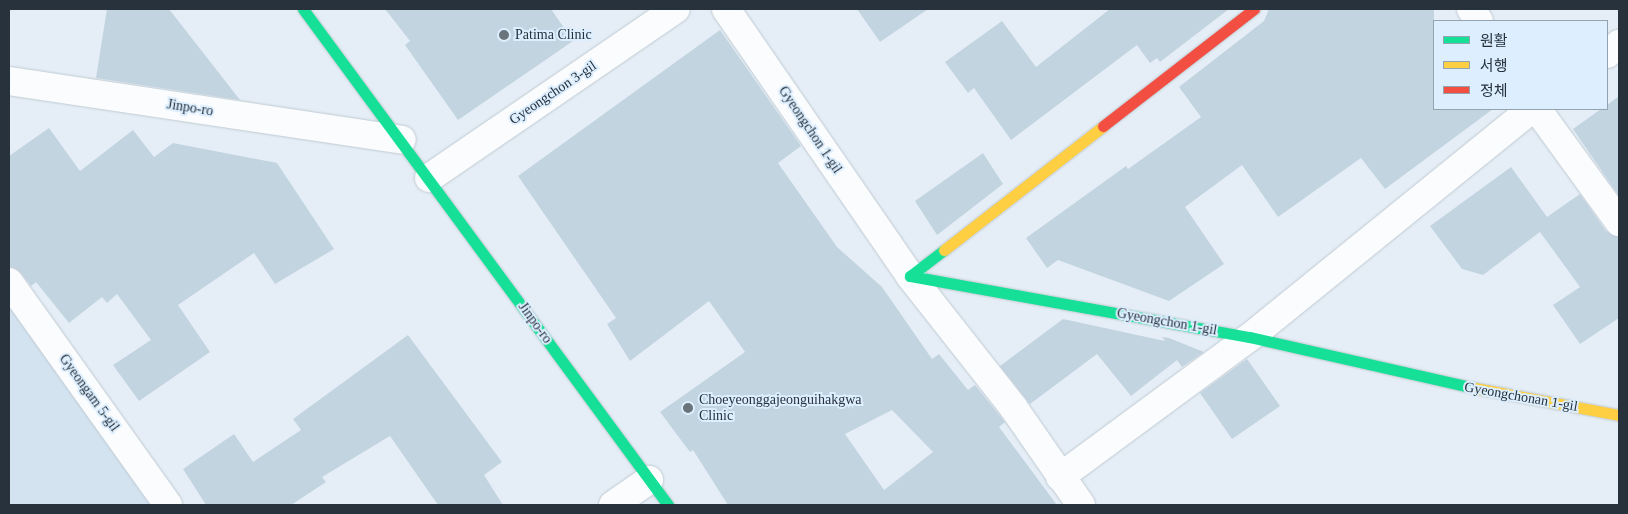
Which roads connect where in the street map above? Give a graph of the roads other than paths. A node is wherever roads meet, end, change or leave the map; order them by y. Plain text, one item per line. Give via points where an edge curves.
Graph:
1 (304, 9) edge
2 (676, 9) edge
3 (726, 9) edge
4 (1254, 9) edge
5 (1471, 9) edge
6 (1478, 20) edge
7 (1619, 44) edge
8 (1608, 53) edge
9 (9, 81) edge
10 (1531, 110) edge
11 (1538, 110) edge
12 (402, 140) junction
13 (429, 178) junction
14 (1619, 222) edge
15 (910, 276) junction
16 (9, 282) edge
17 (1250, 337) junction
18 (1423, 379) joint
19 (1619, 415) edge
20 (1060, 477) junction
21 (650, 480) junction
22 (168, 505) edge
23 (614, 505) edge
24 (668, 505) edge
25 (1081, 505) edge

1 - 12 street, Jinpo-ro
2 - 13 street, Gyeongchon 3-gil
3 - 15 street, Gyeongchon 1-gil
4 - 15 street
5 - 6 street
7 - 8 street
9 - 12 street, Jinpo-ro
10 - 17 street
11 - 14 street
12 - 13 street, Jinpo-ro
13 - 21 street, Jinpo-ro
15 - 17 street, Gyeongchon 1-gil
15 - 20 street, Gyeongchon 1-gil via 1013,407
16 - 22 street, Gyeongam 5-gil
17 - 18 street, Gyeongchon 1-gil
17 - 20 street
18 - 19 street, Gyeongchonan 1-gil
20 - 25 street, Gyeongchon 1-gil
21 - 23 street
21 - 24 street, Jinpo-ro

